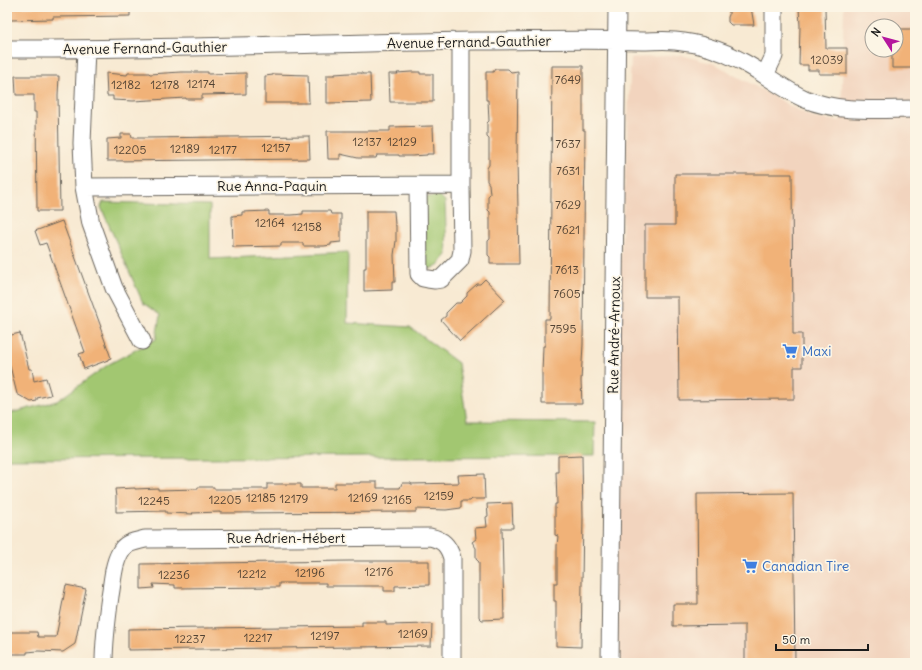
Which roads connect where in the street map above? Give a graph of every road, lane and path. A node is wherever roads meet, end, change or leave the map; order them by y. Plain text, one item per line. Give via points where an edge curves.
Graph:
1 (617, 7) edge
2 (774, 7) edge
3 (617, 40) junction
4 (461, 42) junction
5 (7, 49) edge
6 (86, 50) junction
7 (765, 75) junction
8 (915, 109) edge
9 (418, 185) junction
10 (461, 185) junction
11 (84, 187) junction
12 (142, 340) dead end
13 (104, 663) edge
14 (452, 663) edge
15 (610, 663) edge

1 - 3 street, Rue André-Arnoux
2 - 7 street via 774,56
3 - 4 street, Avenue Fernand-Gauthier
3 - 7 street, Avenue Fernand-Gauthier via 693,43 740,60
3 - 15 street, Rue André-Arnoux
4 - 6 street, Avenue Fernand-Gauthier
4 - 10 street
5 - 6 street, Avenue Fernand-Gauthier
6 - 11 street via 82,143
7 - 8 street, Avenue Fernand-Gauthier via 790,91 824,105 860,109
9 - 10 street, Rue Anna-Paquin
9 - 10 street via 419,274 423,278 435,280 442,278 460,260
9 - 11 street, Rue Anna-Paquin
11 - 12 street via 91,224 114,288
13 - 14 street, Rue Adrien-Hébert via 106,625 115,566 124,547 134,542 145,539 430,537 438,538 445,543 452,558

